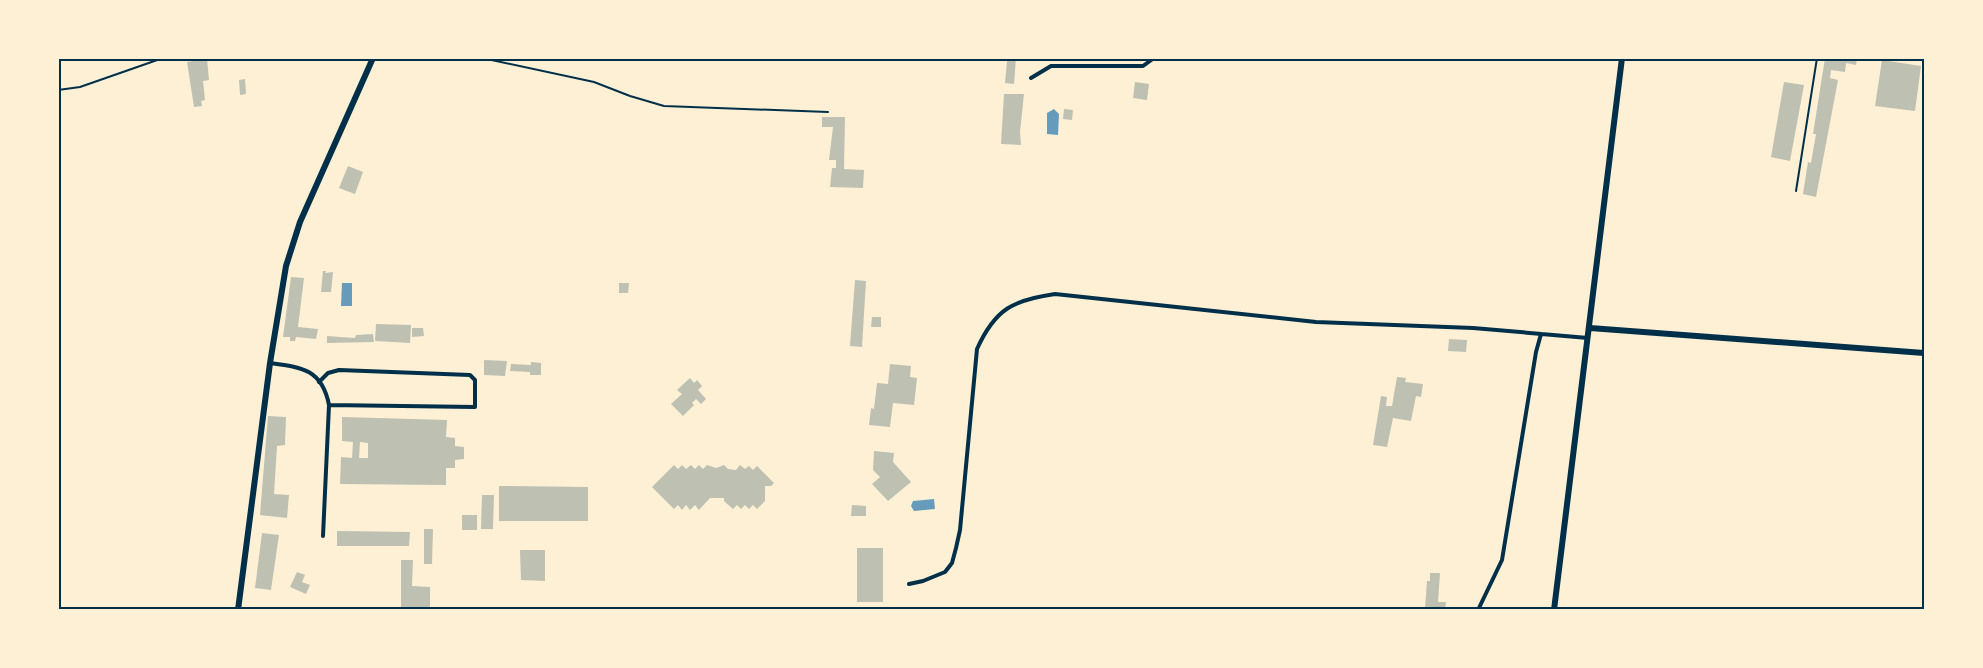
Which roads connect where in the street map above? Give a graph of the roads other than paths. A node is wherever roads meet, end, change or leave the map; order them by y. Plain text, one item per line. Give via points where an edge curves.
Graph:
1 (374, 58) edge
2 (1154, 58) edge
3 (1622, 58) edge
4 (1031, 78) dead end
5 (1590, 328) junction
6 (1541, 334) junction
7 (1589, 338) junction
8 (1924, 353) edge
9 (270, 363) junction
10 (319, 382) junction
11 (329, 405) junction
12 (323, 536) dead end
13 (909, 584) dead end
14 (238, 609) edge
15 (1478, 609) edge
16 (1554, 609) edge

1 - 9 street via 300,222 286,266
2 - 4 lane via 1143,66 1050,66
3 - 5 street
5 - 7 street
5 - 8 street
6 - 7 lane
6 - 13 lane via 1316,322 1055,294 1028,298 1004,309 985,330 976,349 960,530 951,563 945,572
6 - 15 lane via 1502,560
7 - 16 street
9 - 10 lane via 305,369
9 - 14 street
10 - 11 lane
10 - 11 lane via 328,373 339,370 470,375 475,380 474,407
11 - 12 lane

